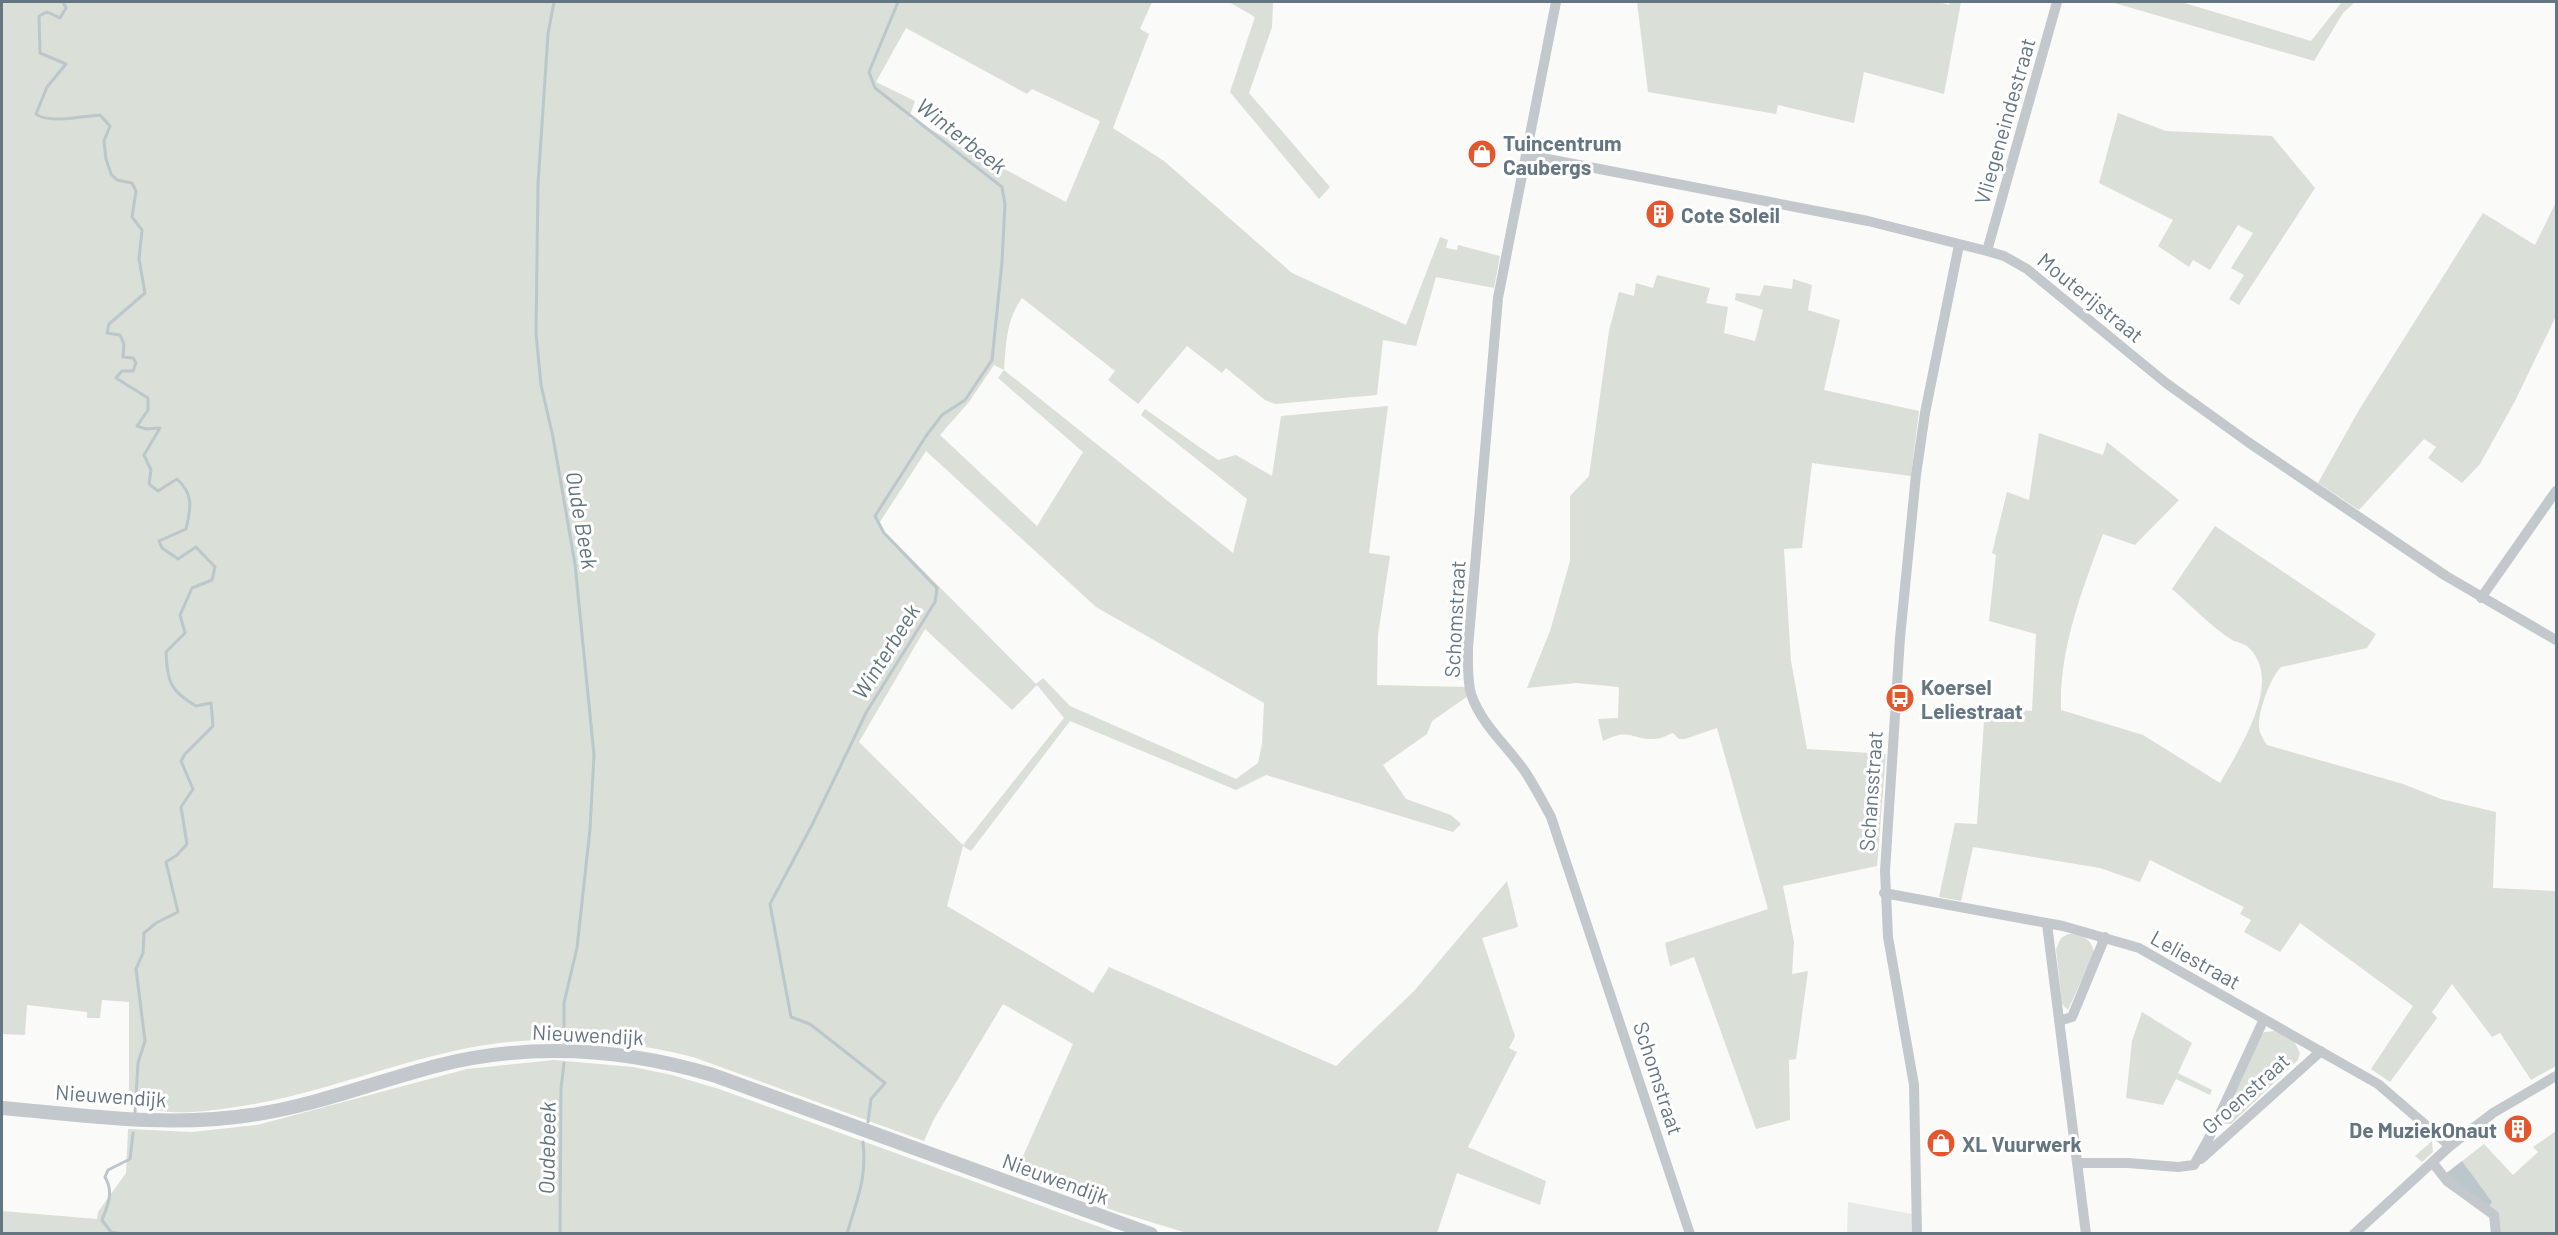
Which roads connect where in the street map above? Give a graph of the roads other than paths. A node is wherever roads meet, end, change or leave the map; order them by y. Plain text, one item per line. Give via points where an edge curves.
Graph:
1 (1556, 2) edge
2 (2057, 2) edge
3 (1527, 155) junction
4 (1959, 245) junction
5 (1987, 251) junction
6 (2556, 491) edge
7 (2481, 598) junction
8 (2556, 640) edge
9 (1884, 893) junction
10 (2047, 924) junction
11 (2105, 937) junction
12 (2264, 1019) junction
13 (2059, 1021) junction
14 (2321, 1051) junction
15 (2556, 1076) edge
16 (2, 1108) edge
17 (2450, 1146) junction
18 (2077, 1163) junction
19 (2433, 1163) junction
20 (2194, 1165) junction
21 (1151, 1233) edge
22 (1690, 1233) edge
23 (1917, 1233) edge
24 (2086, 1233) edge
25 (2354, 1233) edge
26 (2496, 1233) edge

1 - 3 street, Schomstraat
2 - 5 street, Vliegeneindestraat
3 - 4 street, Mouterijstraat via 1857,219
3 - 22 street, Schomstraat via 1498,298 1468,648 1471,694 1494,735 1525,772 1551,817
4 - 5 street, Mouterijstraat
4 - 9 street, Schansstraat via 1925,413 1917,475 1899,661
5 - 7 street, Mouterijstraat via 2027,269 2166,383
6 - 7 street
7 - 8 street, Mouterijstraat
9 - 10 street, Leliestraat
9 - 23 street, Schansstraat via 1914,1085
10 - 11 street, Leliestraat
10 - 13 street
11 - 12 street, Leliestraat via 2139,948
11 - 13 street via 2072,1017
12 - 14 street, Leliestraat
12 - 20 street, Groenstraat
13 - 18 street
14 - 17 street, Leliestraat via 2378,1084
14 - 20 street, Groenstraat
15 - 17 street via 2493,1113
16 - 21 street, Nieuwendijk via 147,1120 214,1120 273,1111 481,1057 540,1050 599,1052 657,1060 713,1076
17 - 19 street
18 - 20 street
18 - 24 street
19 - 25 street
19 - 26 street via 2451,1185 2494,1215

